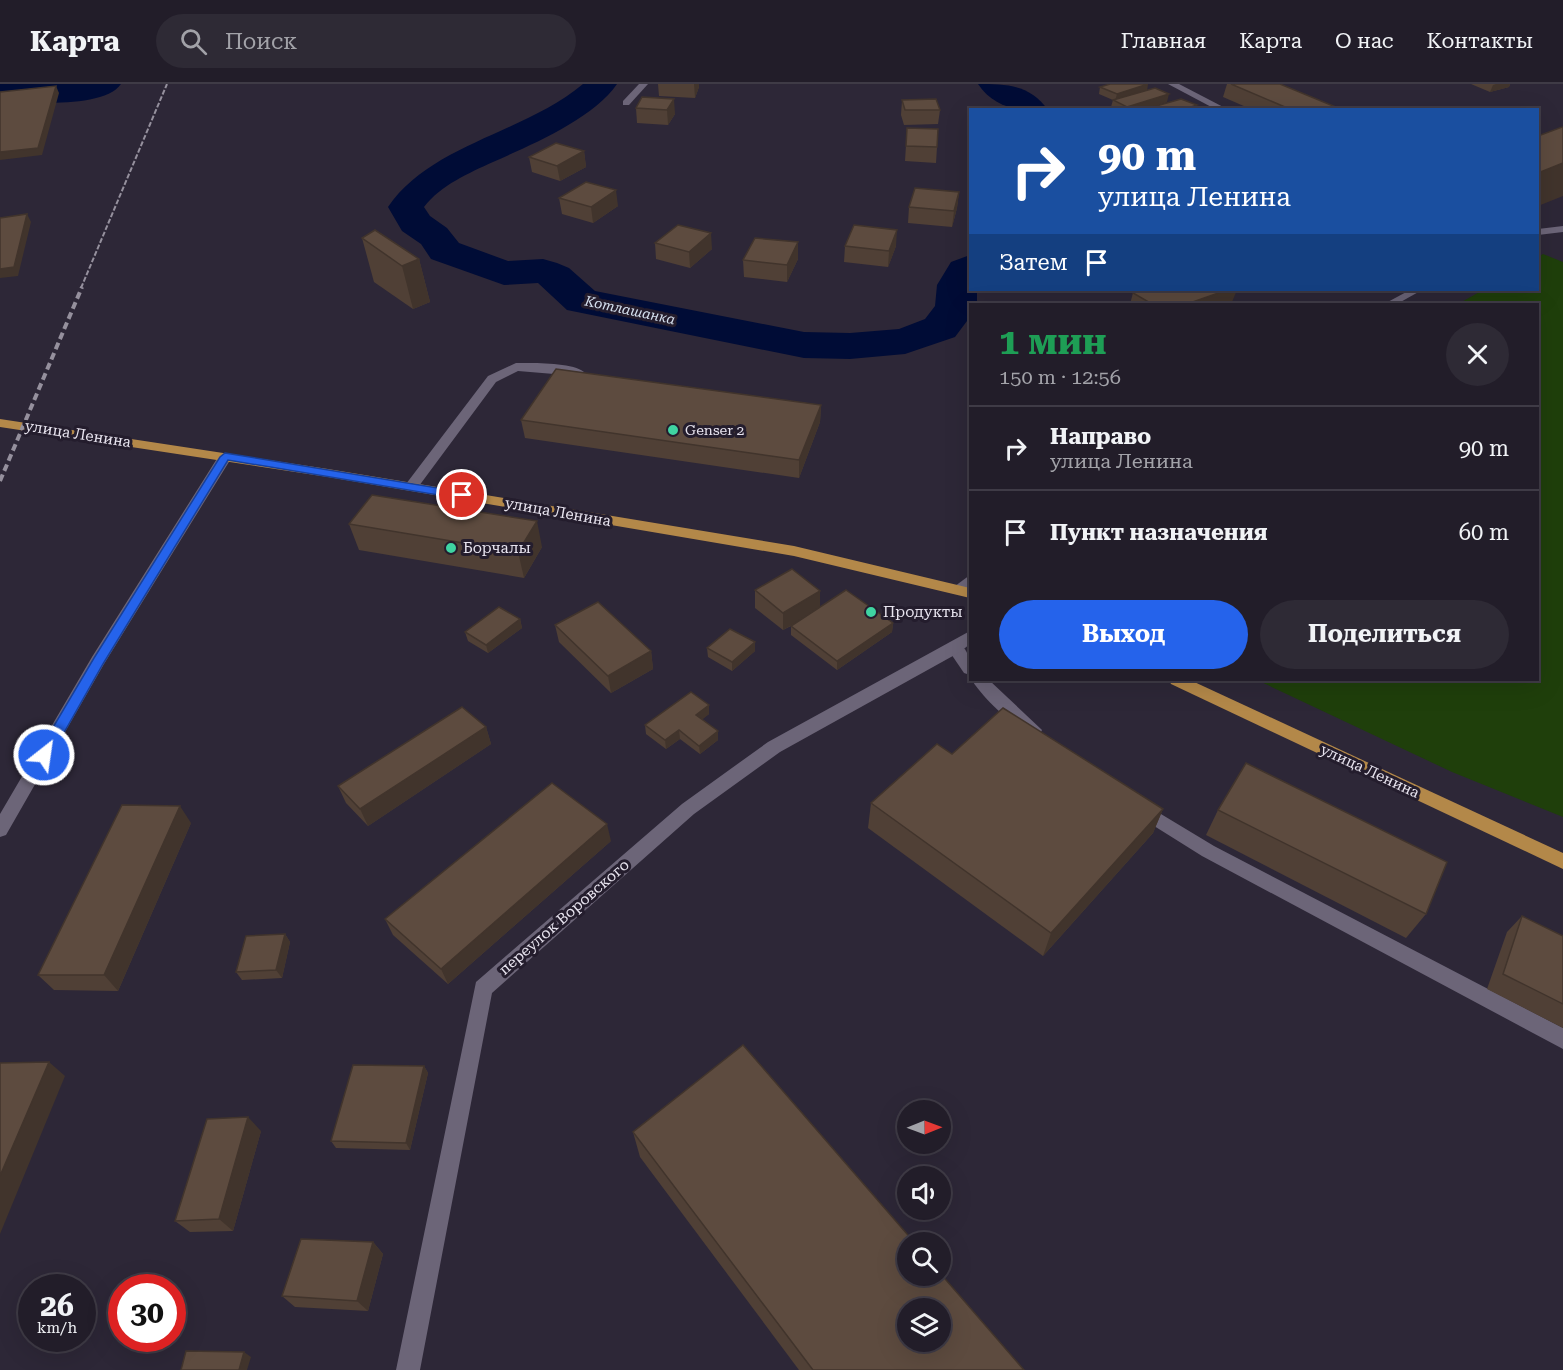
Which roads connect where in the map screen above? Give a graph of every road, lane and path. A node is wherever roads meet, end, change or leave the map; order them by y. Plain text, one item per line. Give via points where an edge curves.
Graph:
1 (644, 84) edge
2 (1172, 84) edge
3 (626, 103) dead end
4 (1221, 108) edge
5 (1563, 229) edge
6 (1539, 232) edge
7 (1415, 291) edge
8 (1392, 303) edge
9 (587, 374) edge
10 (0, 423) edge
11 (225, 457) junction
12 (411, 486) junction
13 (966, 587) edge
14 (963, 642) edge
15 (969, 665) edge
16 (981, 681) edge
17 (1179, 681) edge
18 (1048, 741) edge
19 (1121, 796) edge
20 (0, 830) edge
21 (1563, 861) edge
22 (1563, 1039) edge
23 (408, 1370) edge

1 - 3 street
2 - 4 street
5 - 6 street
7 - 8 street
9 - 12 street via 516,367 492,379
10 - 11 main road, улица Ленина
11 - 12 main road, улица Ленина
11 - 20 street via 98,661
12 - 13 main road, улица Ленина via 794,551
14 - 15 street
14 - 23 street, переулок Воровского via 774,747 688,809 483,988
16 - 18 street via 1012,713
17 - 21 main road, улица Ленина
19 - 22 street via 1208,851

